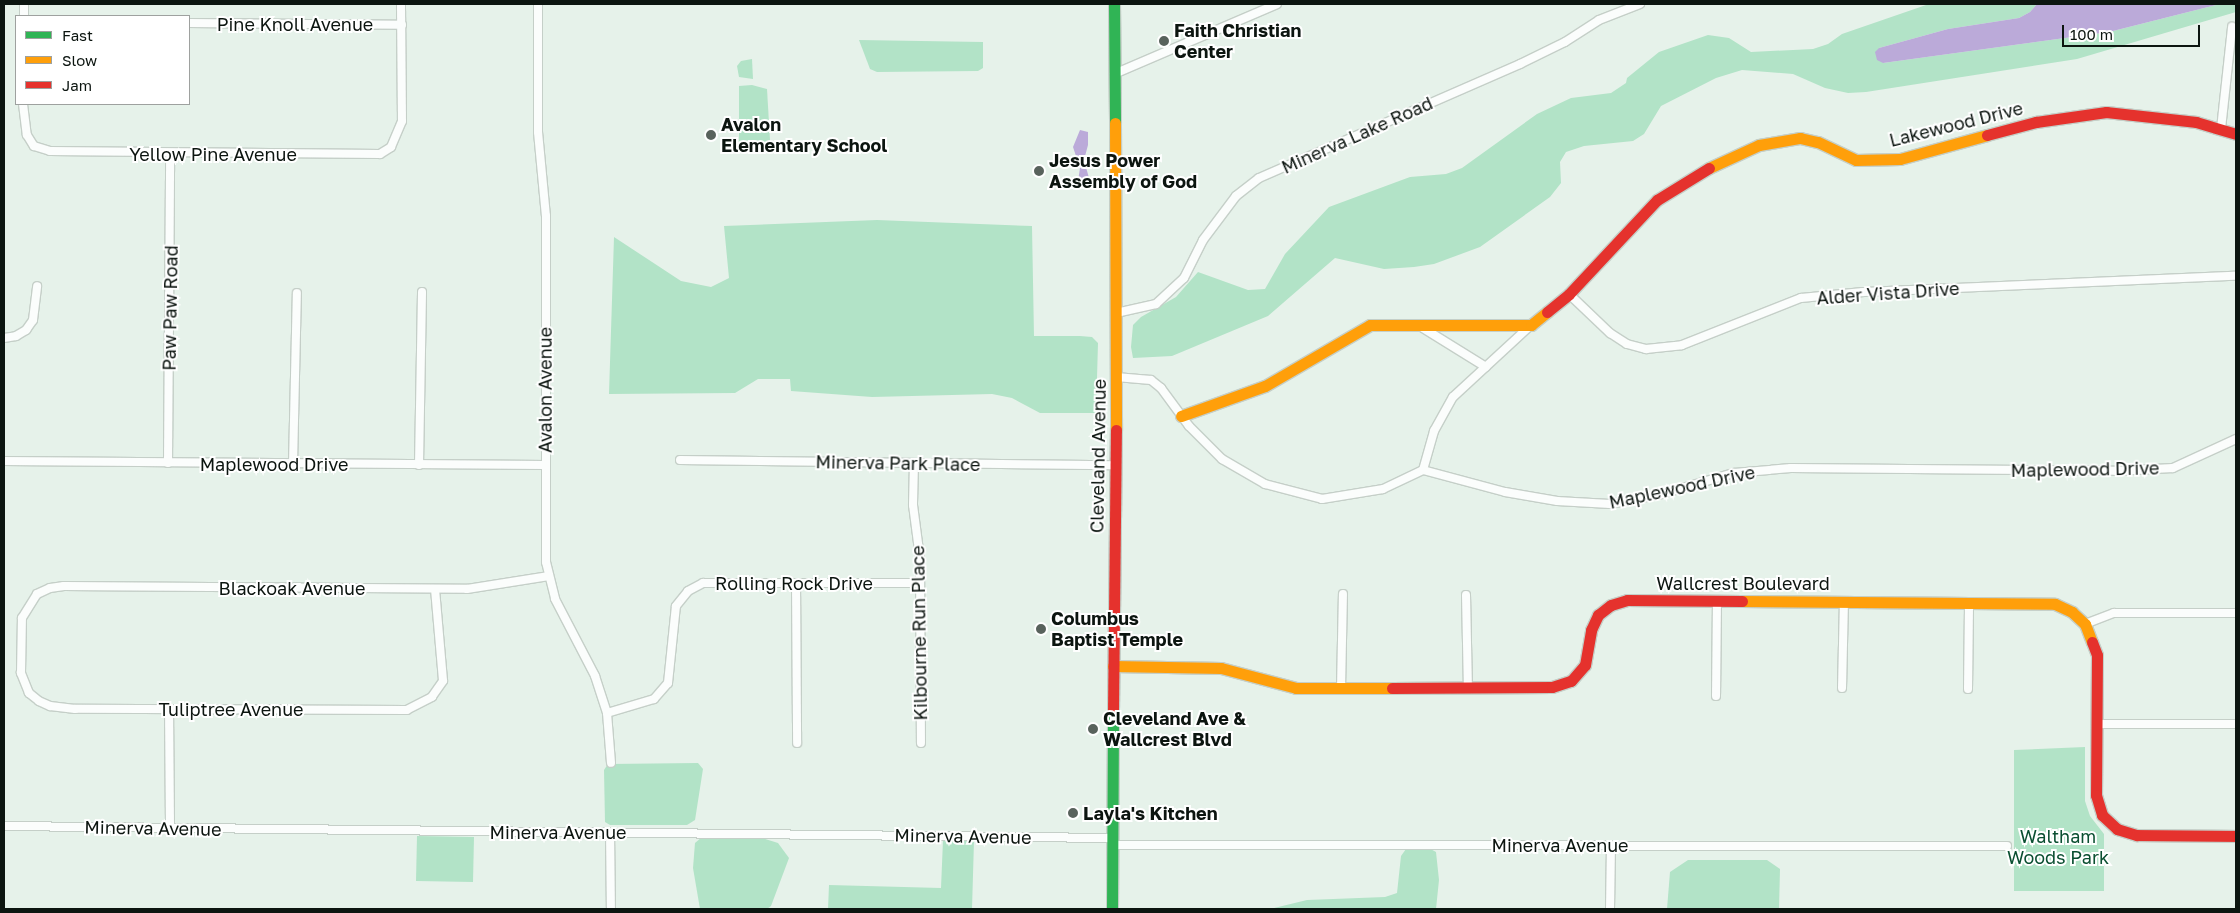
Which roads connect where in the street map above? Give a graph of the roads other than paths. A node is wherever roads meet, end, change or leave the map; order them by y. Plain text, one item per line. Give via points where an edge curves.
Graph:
1 (401, 4) edge
2 (538, 4) edge
3 (1114, 4) edge
4 (1276, 4) edge
5 (1640, 4) edge
6 (190, 24) edge
7 (402, 25) junction
8 (2232, 27) dead end
9 (1114, 74) junction
10 (23, 105) edge
11 (2222, 129) junction
12 (2236, 134) edge
13 (170, 153) junction
14 (2236, 276) edge
15 (37, 286) dead end
16 (422, 292) dead end
17 (296, 293) dead end
18 (1569, 294) junction
19 (1116, 313) junction
20 (1531, 325) junction
21 (1423, 328) junction
22 (4, 338) edge
23 (1486, 367) junction
24 (1116, 377) junction
25 (1181, 416) junction
26 (2236, 439) edge
27 (680, 460) dead end
28 (4, 461) edge
29 (168, 463) junction
30 (914, 463) junction
31 (293, 464) junction
32 (419, 465) junction
33 (545, 465) junction
34 (1115, 465) junction
35 (1423, 470) junction
36 (549, 576) junction
37 (796, 583) junction
38 (920, 583) junction
39 (435, 589) junction
40 (1343, 594) dead end
41 (1466, 595) dead end
42 (1717, 601) junction
43 (1844, 601) junction
44 (1969, 602) junction
45 (2236, 613) edge
46 (2085, 624) junction
47 (1113, 666) junction
48 (1468, 687) junction
49 (1342, 688) junction
50 (1842, 688) dead end
51 (1968, 689) dead end
52 (29, 693) joint
53 (1716, 696) dead end
54 (169, 709) junction
55 (607, 712) junction
56 (2098, 724) junction
57 (2236, 724) edge
58 (797, 743) dead end
59 (921, 743) dead end
60 (611, 763) dead end
61 (4, 826) edge
62 (170, 828) junction
63 (610, 832) junction
64 (2236, 836) edge
65 (1113, 842) junction
66 (1611, 845) junction
67 (2007, 846) dead end
68 (611, 909) edge
69 (1112, 909) edge
70 (1610, 909) edge

1 - 7 street
2 - 33 street, Avalon Avenue via 538,132 546,216
3 - 9 street, Cleveland Avenue
4 - 9 street
5 - 19 street, Minerva Lake Road via 1599,20 1520,64 1259,178 1236,196 1203,240 1184,278 1156,304
6 - 7 street, Pine Knoll Avenue
7 - 13 street, Yellow Pine Avenue via 402,121 392,147 380,154
8 - 11 street
9 - 19 street, Cleveland Avenue
10 - 13 street, Yellow Pine Avenue via 23,121 34,146 59,152
11 - 12 street, Lakewood Drive
11 - 18 street, Lakewood Drive via 2196,122 2106,112 2036,122 1900,160 1856,160 1818,142 1800,138 1759,145 1716,163 1657,200
13 - 29 street, Paw Paw Road
14 - 18 street, Alder Vista Drive via 1801,298 1682,345 1646,349 1627,344 1610,333
15 - 22 street via 33,320 26,330
16 - 32 street
17 - 31 street
18 - 20 street, Lakewood Drive
19 - 24 street, Cleveland Avenue
20 - 21 street
20 - 23 street
21 - 23 street
21 - 25 street via 1401,324 1370,325 1265,386
23 - 35 street via 1453,397 1434,431
24 - 25 street via 1151,380 1161,388
24 - 34 street, Cleveland Avenue
25 - 35 street via 1222,459 1265,484 1322,499 1383,489
26 - 35 street, Maplewood Drive via 2173,468 2102,471 1791,468 1734,473 1662,494 1610,504 1557,501 1505,492
27 - 30 street, Minerva Park Place
28 - 29 street, Maplewood Drive
29 - 31 street, Maplewood Drive
30 - 34 street, Minerva Park Place
30 - 38 street, Kilbourne Run Place via 913,506
31 - 32 street, Maplewood Drive
32 - 33 street, Maplewood Drive
33 - 36 street, Avalon Avenue via 544,521
34 - 47 street, Cleveland Avenue
36 - 39 street, Blackoak Avenue via 496,587
36 - 55 street, Avalon Avenue via 555,599 588,660
37 - 38 street, Rolling Rock Drive
37 - 55 street, Rolling Rock Drive via 703,583 688,591 676,606 668,683 654,700
37 - 58 street
38 - 59 street, Kilbourne Run Place
39 - 52 street, Blackoak Avenue via 50,588 36,594 22,618 21,673
39 - 54 street, Tuliptree Avenue via 443,681 432,697 407,710
40 - 49 street
41 - 48 street
42 - 43 street, Wallcrest Boulevard
42 - 48 street, Wallcrest Boulevard via 1627,600 1611,605 1598,615 1591,630 1585,665 1571,681 1552,687
42 - 53 street
43 - 44 street, Wallcrest Boulevard
43 - 50 street
44 - 46 street, Wallcrest Boulevard via 2055,604 2072,612
44 - 51 street
45 - 46 street via 2114,613
46 - 56 street via 2096,655
47 - 49 street, Wallcrest Boulevard via 1221,668 1286,686
47 - 65 street, Cleveland Avenue
48 - 49 street, Wallcrest Boulevard
52 - 54 street, Tuliptree Avenue via 50,706
54 - 62 street
55 - 60 street, Avalon Avenue
56 - 57 street
56 - 64 street via 2096,795 2102,815 2117,829 2137,835
61 - 62 street, Minerva Avenue
62 - 63 street, Minerva Avenue
63 - 65 street, Minerva Avenue
63 - 68 street
65 - 66 street, Minerva Avenue
65 - 69 street, Cleveland Avenue
66 - 67 street, Minerva Avenue
66 - 70 street

